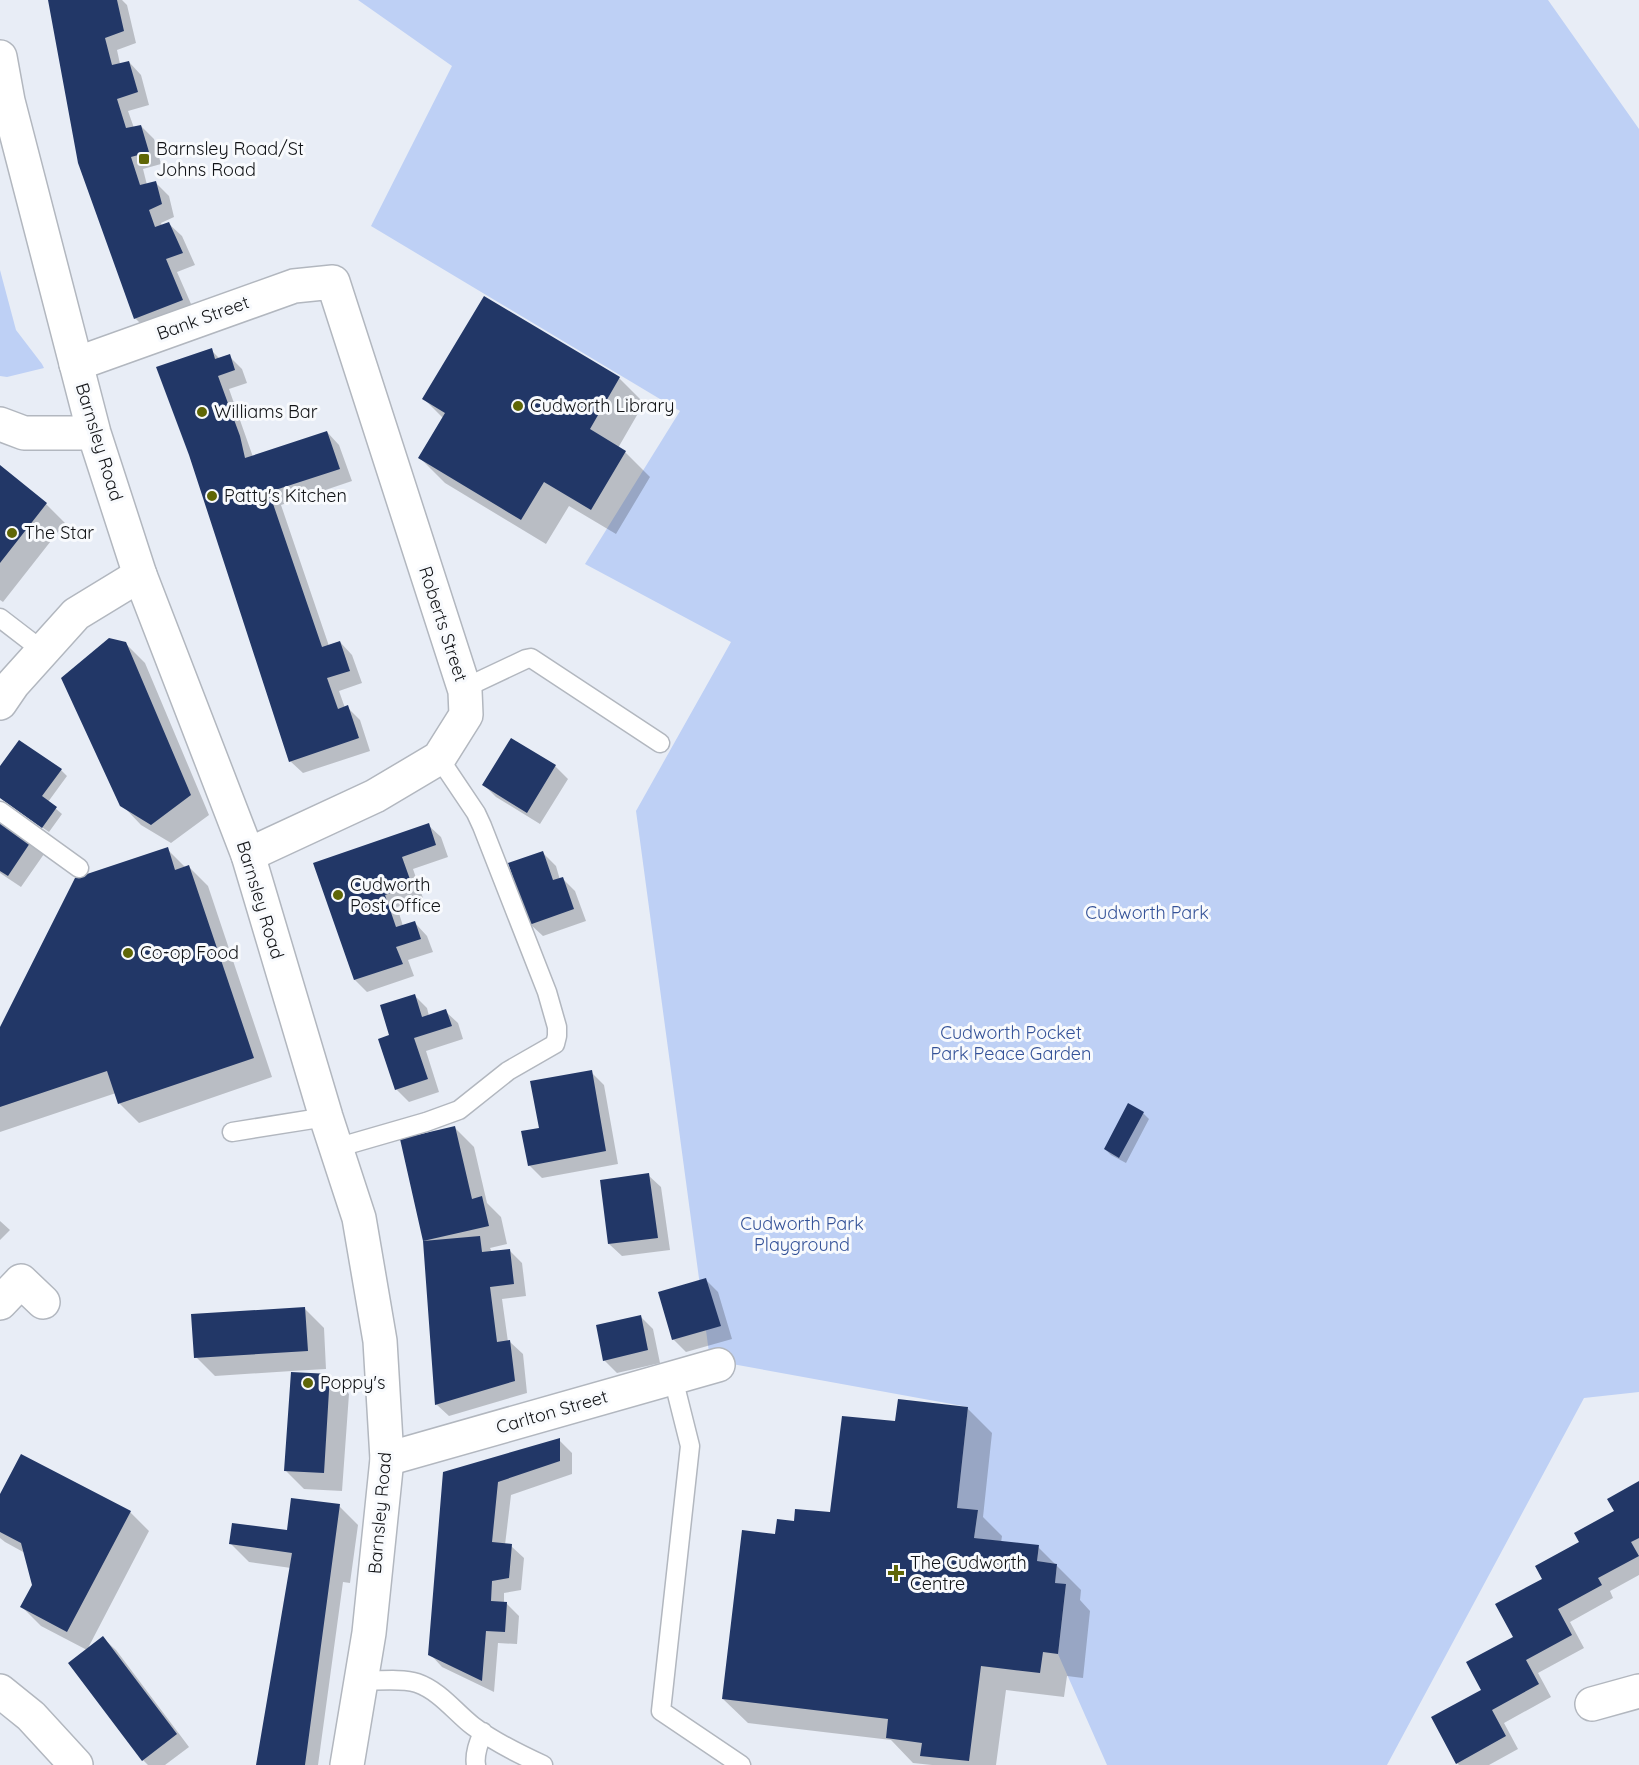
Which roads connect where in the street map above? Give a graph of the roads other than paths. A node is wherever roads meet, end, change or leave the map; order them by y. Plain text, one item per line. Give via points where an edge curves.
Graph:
1 (0, 57) edge
2 (333, 282) joint
3 (76, 364) junction
4 (0, 424) edge
5 (94, 433) junction
6 (140, 575) junction
7 (0, 618) edge
8 (43, 651) junction
9 (461, 679) junction
10 (0, 703) edge
11 (660, 744) dead end
12 (439, 758) junction
13 (0, 811) edge
14 (248, 855) junction
15 (79, 868) dead end
16 (326, 1117) junction
17 (232, 1132) dead end
18 (336, 1148) junction
19 (43, 1302) dead end
20 (0, 1303) edge
21 (718, 1365) dead end
22 (673, 1377) junction
23 (387, 1459) junction
24 (361, 1681) junction
25 (0, 1691) edge
26 (1639, 1691) edge
27 (1593, 1704) dead end
28 (483, 1732) junction
29 (76, 1765) edge
30 (347, 1765) edge
31 (476, 1765) edge
32 (543, 1765) edge
33 (741, 1765) edge

1 - 3 street, Barnsley Road
2 - 3 street, Bank Street via 294,286
2 - 9 street, Roberts Street
3 - 5 street, Barnsley Road
4 - 5 street via 24,433
5 - 6 street, Barnsley Road
6 - 8 street via 76,614
6 - 14 street, Barnsley Road
7 - 8 lane
8 - 10 street
9 - 11 lane via 473,684 531,658
9 - 12 street, Roberts Street via 466,715
12 - 14 street, Roberts Street via 375,796
12 - 18 lane via 482,826 547,992 557,1027 555,1044 508,1071 459,1110
13 - 15 lane
14 - 16 street, Barnsley Road
16 - 17 lane
16 - 18 street, Barnsley Road
18 - 23 street, Barnsley Road via 359,1218 380,1341
19 - 20 street via 21,1281
21 - 22 street, Carlton Street
22 - 23 street, Carlton Street
22 - 33 lane via 690,1446 661,1711
23 - 24 street, Barnsley Road
24 - 28 lane via 417,1683
24 - 30 street, Barnsley Road
25 - 29 street via 31,1716
26 - 27 street
28 - 31 lane
28 - 32 lane

